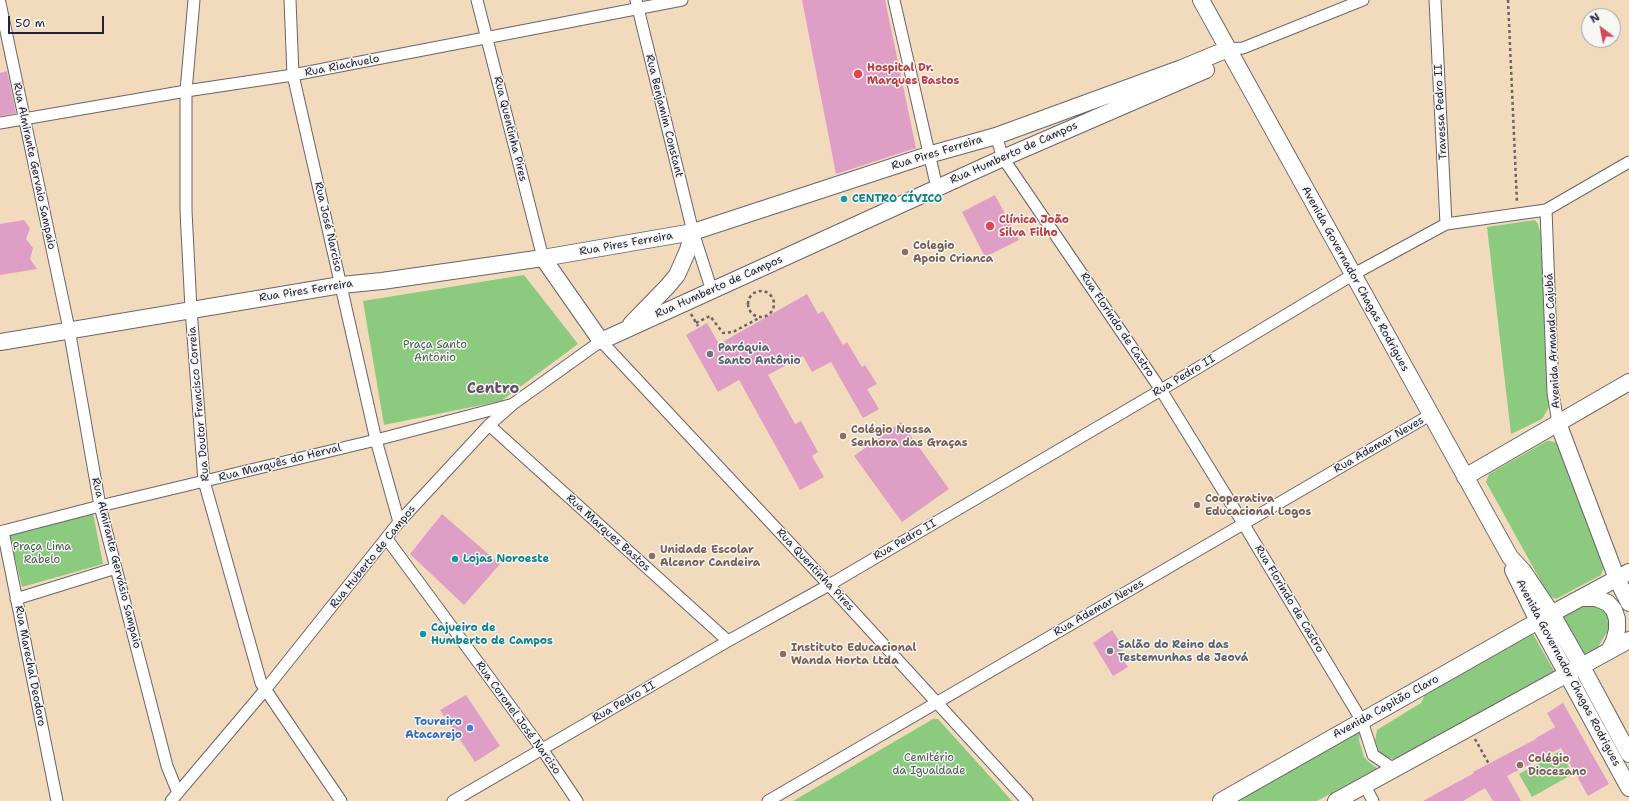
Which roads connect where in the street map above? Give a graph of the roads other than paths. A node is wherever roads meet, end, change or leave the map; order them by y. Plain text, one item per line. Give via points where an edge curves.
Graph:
1 (194, 0) edge
2 (290, 0) edge
3 (477, 0) edge
4 (682, 0) edge
5 (894, 0) edge
6 (1201, 0) edge
7 (1363, 0) edge
8 (1435, 0) edge
9 (0, 3) edge
10 (637, 4) edge
11 (486, 37) junction
12 (1235, 52) junction
13 (293, 75) junction
14 (186, 91) junction
15 (23, 119) junction
16 (0, 123) edge
17 (996, 136) junction
18 (928, 155) junction
19 (1003, 158) junction
20 (1629, 162) edge
21 (937, 188) junction
22 (1546, 210) junction
23 (1446, 224) junction
24 (694, 232) junction
25 (543, 258) junction
26 (1354, 274) junction
27 (341, 285) junction
28 (712, 291) junction
29 (191, 309) junction
30 (68, 329) junction
31 (625, 330) junction
32 (601, 341) junction
33 (0, 342) edge
34 (1629, 382) edge
35 (1161, 390) junction
36 (513, 404) junction
37 (1430, 415) junction
38 (1558, 423) junction
39 (489, 425) junction
40 (376, 440) junction
41 (1465, 477) junction
42 (204, 481) junction
43 (100, 506) junction
44 (399, 522) junction
45 (1243, 523) junction
46 (1, 532) edge
47 (387, 539) junction
48 (116, 568) junction
49 (1623, 575) edge
50 (829, 584) junction
51 (1582, 598) junction
52 (16, 599) junction
53 (1629, 603) edge
54 (1545, 618) junction
55 (1629, 640) edge
56 (728, 642) junction
57 (1609, 651) junction
58 (1582, 667) junction
59 (1567, 675) junction
60 (265, 690) junction
61 (937, 703) junction
62 (1362, 721) junction
63 (542, 749) junction
64 (1629, 754) edge
65 (1394, 769) junction
66 (1365, 786) junction
67 (1629, 788) edge
68 (175, 797) edge
69 (54, 800) edge
70 (341, 801) edge
71 (453, 801) edge
72 (577, 801) edge
73 (768, 801) edge
74 (1027, 801) edge
75 (1221, 801) edge
76 (1336, 801) edge
77 (1373, 801) edge

1 - 14 street, Rua Doutor Francisco Correia
2 - 13 street, Rua José Narciso
3 - 11 street, Rua Quentinha Pires
4 - 10 street, Rua Riachuelo
5 - 18 street
6 - 12 main road, Avenida Governador Chagas Rodrigues
7 - 12 street
8 - 23 street, Travessa Pedro II
9 - 15 street, Rua Almirante Gervaio Sampaio
10 - 11 street, Rua Riachuelo
10 - 24 street, Rua Benjamim Constant
11 - 13 street, Rua Riachuelo
11 - 25 street, Rua Quentinha Pires
12 - 17 main road, Rua Pires Ferreira via 1182,68
12 - 19 main road, Rua Humberto de Campos
12 - 26 main road, Avenida Governador Chagas Rodrigues
13 - 14 street, Rua Riachuelo
13 - 27 street, Rua José Narciso
14 - 15 street, Rua Riachuelo
14 - 29 street, Rua Doutor Francisco Correia via 186,211
15 - 16 street, Rua Riachuelo
15 - 30 street, Rua Almirante Gervaio Sampaio
17 - 18 main road, Rua Pires Ferreira
17 - 19 street, Rua Florindo de Castro
18 - 21 street
18 - 24 main road, Rua Pires Ferreira
19 - 21 main road, Rua Humberto de Campos
19 - 35 street, Rua Florindo de Castro
20 - 22 street
21 - 28 main road, Rua Humberto de Campos
22 - 23 street
22 - 38 street, Avenida Armando Cajubá via 1553,393
23 - 26 street, Rua Pedro II
24 - 25 main road, Rua Pires Ferreira
24 - 28 street, Rua Benjamim Constant
24 - 31 main road via 676,275
25 - 27 main road, Rua Pires Ferreira via 382,282
25 - 32 main road
26 - 35 street, Rua Pedro II
26 - 37 main road, Avenida Governador Chagas Rodrigues
27 - 29 main road, Rua Pires Ferreira
27 - 40 street, Rua José Narciso
28 - 31 main road, Rua Humberto de Campos
29 - 30 main road, Rua Pires Ferreira
29 - 42 street, Rua Doutor Francisco Correia
30 - 33 main road, Rua Pires Ferreira
30 - 43 street, Rua Almirante Gervásio Sampaio
31 - 32 main road, Rua Humberto de Campos
32 - 36 street, Rua Huberto de Campos
32 - 50 street, Rua Quentinha Pires
34 - 38 main road
35 - 45 street, Rua Florindo de Castro
35 - 50 street, Rua Pedro II
36 - 39 street, Rua Huberto de Campos
36 - 40 street, Rua Marquês do Herval
37 - 41 main road, Avenida Governador Chagas Rodrigues
37 - 45 street, Rua Ademar Neves
38 - 41 main road
38 - 49 main road, Avenida Armando Cajubá
39 - 44 street, Rua Huberto de Campos
39 - 56 street, Rua Marques Bastos
40 - 42 street, Rua Marquês do Herval
40 - 44 street, Rua José Narciso
41 - 54 main road, Avenida Governador Chagas Rodrigues via 1510,557 1511,566
42 - 43 street, Rua Marquês do Herval
42 - 60 street, Rua Doutor Francisco Correia
43 - 46 street, Rua Marquês do Herval
43 - 48 street, Rua Almirante Gervásio Sampaio
44 - 47 street, Rua Huberto de Campos
45 - 61 street, Rua Ademar Neves
45 - 62 street, Rua Florindo de Castro
46 - 52 street, Rua Marechal Deodoro
47 - 60 street, Rua Huberto de Campos
47 - 63 street, Rua Coronel José Narciso
48 - 52 street
48 - 68 street, Rua Almirante Gervásio Sampaio
49 - 51 main road
49 - 53 main road, Avenida Armando Cajubá
50 - 56 street, Rua Pedro II
50 - 61 street, Rua Quentinha Pires
51 - 54 main road
51 - 57 main road via 1596,598 1608,603 1614,610 1617,630
52 - 69 street, Rua Marechal Deodoro
54 - 58 main road, Avenida Governador Chagas Rodrigues
54 - 59 main road, Avenida Governador Chagas Rodrigues
54 - 62 main road, Avenida Capitão Claro
55 - 57 main road
56 - 63 street, Rua Pedro II
57 - 58 main road
58 - 59 main road
58 - 64 main road, Avenida Governador Chagas Rodrigues
59 - 65 main road
59 - 67 main road, Avenida Governador Chagas Rodrigues
60 - 68 street, Rua Huberto de Campos
60 - 70 street, Rua Doutor Francisco Correia
61 - 73 street, Rua Ademar Neves
61 - 74 street, Rua Quentinha Pires
62 - 65 street, Rua Florindo de Castro via 1373,755
62 - 75 main road, Avenida Capitão Claro
63 - 71 street, Rua Pedro II
63 - 72 street, Rua Coronel José Narciso
65 - 66 main road
66 - 76 main road
66 - 77 street

